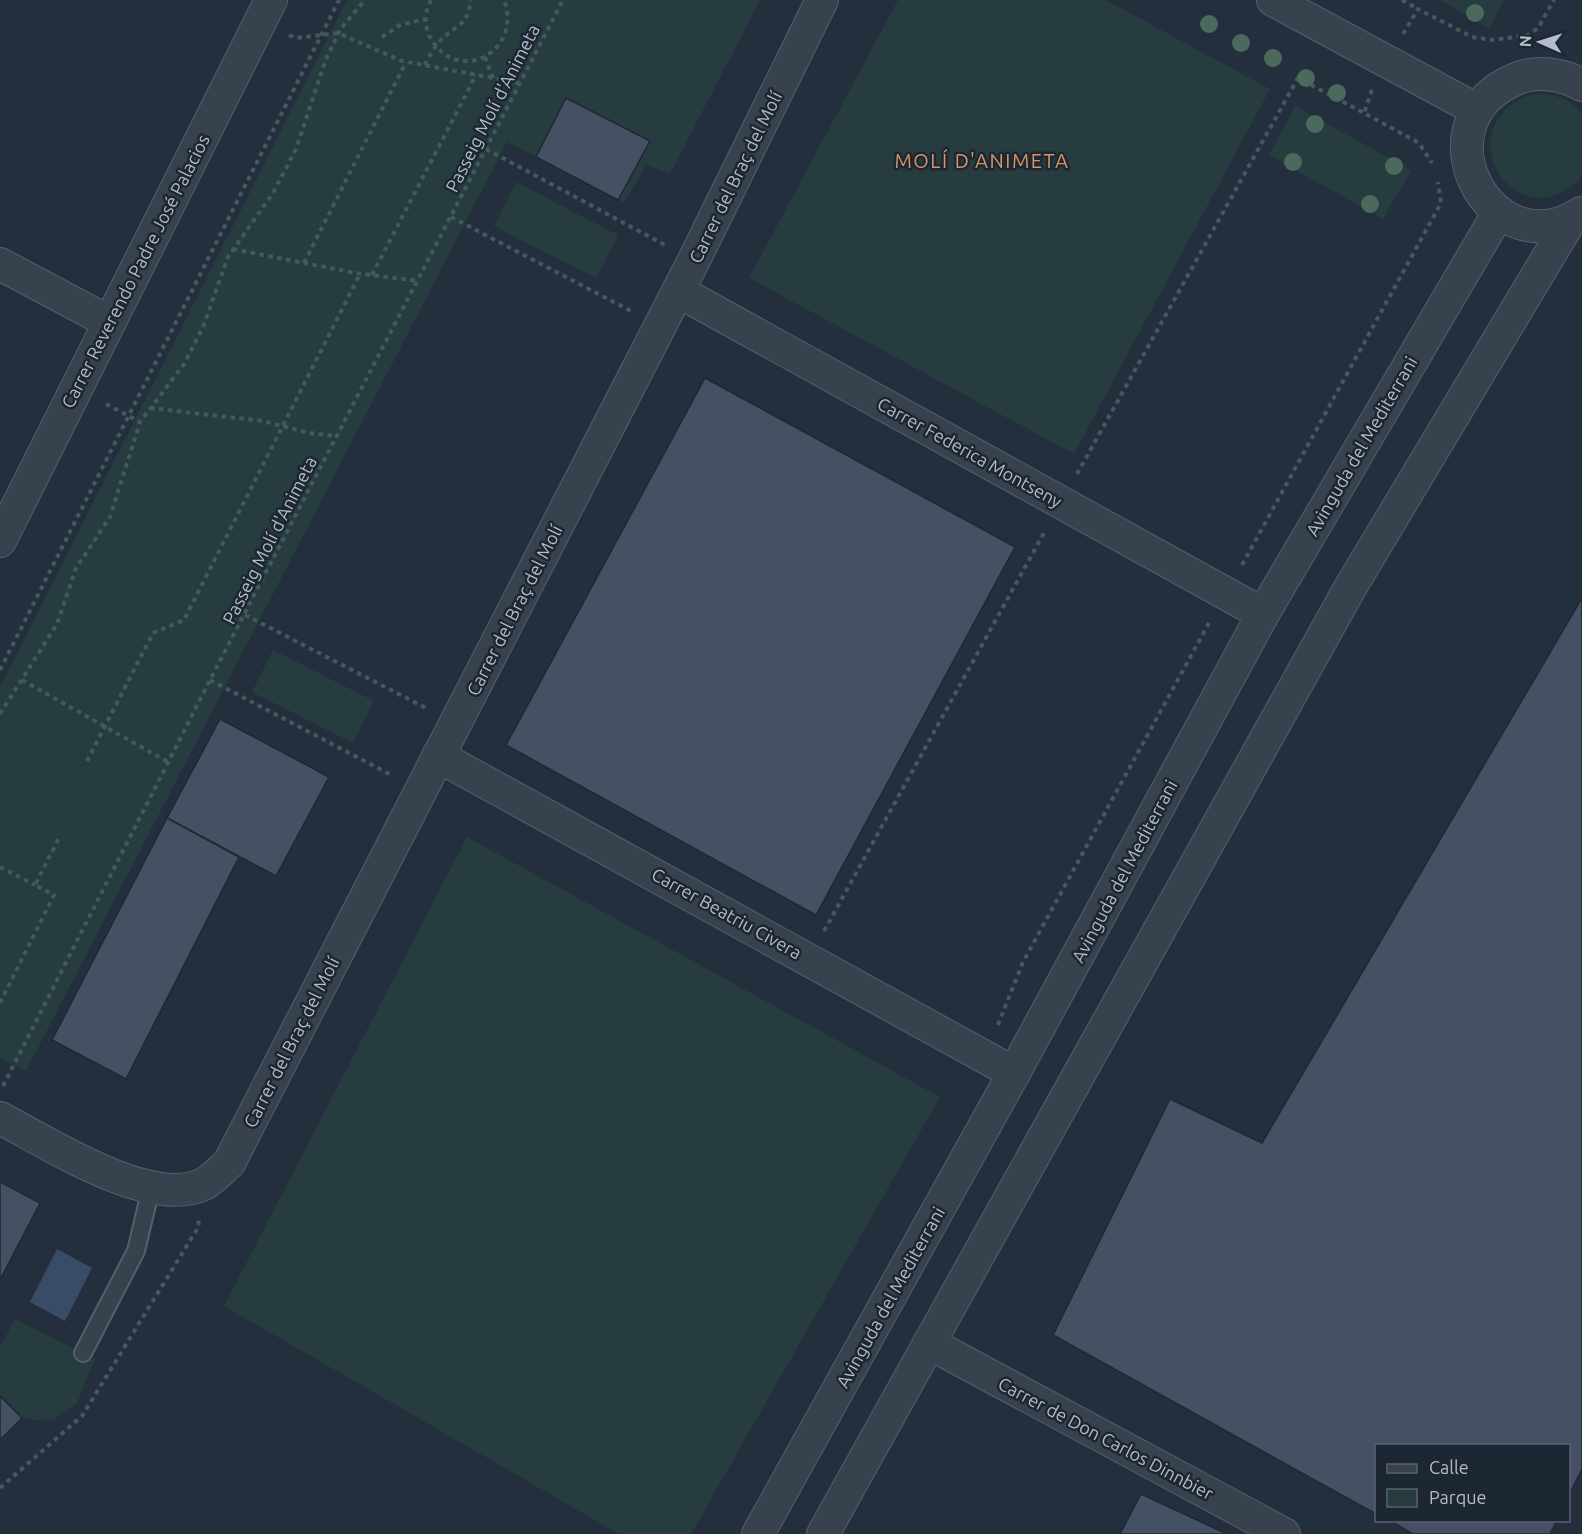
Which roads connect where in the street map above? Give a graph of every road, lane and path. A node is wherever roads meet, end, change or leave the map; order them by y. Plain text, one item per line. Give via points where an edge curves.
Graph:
1 (339, 0) edge
2 (365, 0) edge
3 (431, 0) edge
4 (471, 0) edge
5 (504, 0) edge
6 (563, 0) edge
7 (822, 0) edge
8 (1273, 0) edge
9 (1402, 0) edge
10 (1554, 0) edge
11 (1418, 9) junction
12 (266, 10) edge
13 (425, 19) junction
14 (338, 33) junction
15 (321, 35) junction
16 (382, 37) dead end
17 (436, 47) junction
18 (485, 57) junction
19 (406, 62) junction
20 (1387, 62) junction
21 (424, 66) junction
22 (476, 75) junction
23 (1579, 77) edge
24 (493, 78) junction
25 (520, 83) junction
26 (1477, 110) junction
27 (486, 149) junction
28 (1433, 165) dead end
29 (1436, 174) dead end
30 (1499, 212) junction
31 (1577, 216) edge
32 (451, 217) junction
33 (233, 249) junction
34 (694, 260) junction
35 (304, 263) junction
36 (0, 264) edge
37 (360, 274) junction
38 (372, 275) junction
39 (418, 281) junction
40 (678, 291) junction
41 (109, 322) junction
42 (660, 326) junction
43 (150, 408) junction
44 (283, 426) junction
45 (338, 436) junction
46 (0, 541) edge
47 (1226, 593) junction
48 (1263, 614) junction
49 (245, 615) junction
50 (0, 670) edge
51 (22, 680) junction
52 (210, 680) junction
53 (0, 714) edge
54 (455, 723) junction
55 (104, 726) junction
56 (438, 756) junction
57 (87, 761) dead end
58 (168, 762) junction
59 (421, 790) junction
60 (60, 836) dead end
61 (0, 867) edge
62 (35, 885) junction
63 (0, 1003) edge
64 (985, 1057) junction
65 (1014, 1073) junction
66 (0, 1092) edge
67 (0, 1118) edge
68 (164, 1189) junction
69 (929, 1342) junction
70 (83, 1353) dead end
71 (758, 1534) edge
72 (823, 1534) edge
73 (1284, 1534) edge

1 - 15 path
2 - 14 path
3 - 13 path
4 - 17 path via 460,28
5 - 18 path via 508,24 505,37
6 - 25 path, Passeig Molí d'Animeta
7 - 34 street, Carrer del Braç del Molí
8 - 20 street
9 - 11 path
10 - 11 path via 1533,32 1493,40 1472,37
11 - 20 path
12 - 15 path via 296,38
12 - 41 street, Carrer Reverendo Padre José Palacios
13 - 16 path via 400,25
13 - 17 path via 427,33
14 - 15 path
14 - 19 path
14 - 33 path via 296,149 273,193
15 - 50 path
17 - 18 path via 458,60
17 - 21 path
18 - 24 path
19 - 21 path
19 - 35 path
20 - 26 street
20 - 28 path via 1364,113 1419,143
21 - 22 path
22 - 24 path
22 - 38 path
23 - 26 street via 1520,77 1503,84
24 - 25 path
25 - 27 path, Passeig Molí d'Animeta
26 - 30 street via 1468,131 1466,154 1471,177 1482,197
27 - 32 path, Passeig Molí d'Animeta
27 - 34 path
29 - 47 path via 1441,203
30 - 31 street via 1534,225 1557,224
30 - 48 street, Avinguda del Mediterrani
31 - 69 street via 1350,588
32 - 39 path, Passeig Molí d'Animeta
32 - 42 path
33 - 35 path
33 - 43 path via 184,364
34 - 40 street, Carrer del Braç del Molí
35 - 37 path
36 - 41 street
37 - 38 path
37 - 44 path
38 - 39 path
39 - 45 path, Passeig Molí d'Animeta
40 - 42 street, Carrer del Braç del Molí
40 - 47 street, Carrer Federica Montseny
41 - 46 street, Carrer Reverendo Padre José Palacios
42 - 54 street, Carrer del Braç del Molí
43 - 44 path
43 - 51 path via 140,422 110,518 76,568 57,624
44 - 45 path
44 - 55 path via 184,620 153,633
45 - 49 path, Passeig Molí d'Animeta
47 - 48 street, Carrer Federica Montseny
47 - 64 path via 1023,962
48 - 65 street, Avinguda del Mediterrani
49 - 52 path, Passeig Molí d'Animeta
49 - 54 path
51 - 53 path
51 - 55 path
52 - 58 path, Passeig Molí d'Animeta
52 - 59 path
54 - 56 street, Carrer del Braç del Molí
55 - 57 path
55 - 58 path
56 - 59 street, Carrer del Braç del Molí
56 - 64 street, Carrer Beatriu Civera
58 - 66 path, Passeig Molí d'Animeta
59 - 68 street, Carrer del Braç del Molí via 229,1163 204,1184
60 - 62 path
61 - 62 path
62 - 63 path via 54,895
64 - 65 street, Carrer Beatriu Civera
65 - 71 street, Avinguda del Mediterrani
67 - 68 street via 123,1181
68 - 70 lane
69 - 72 street
69 - 73 street, Carrer de Don Carlos Dinnbier

